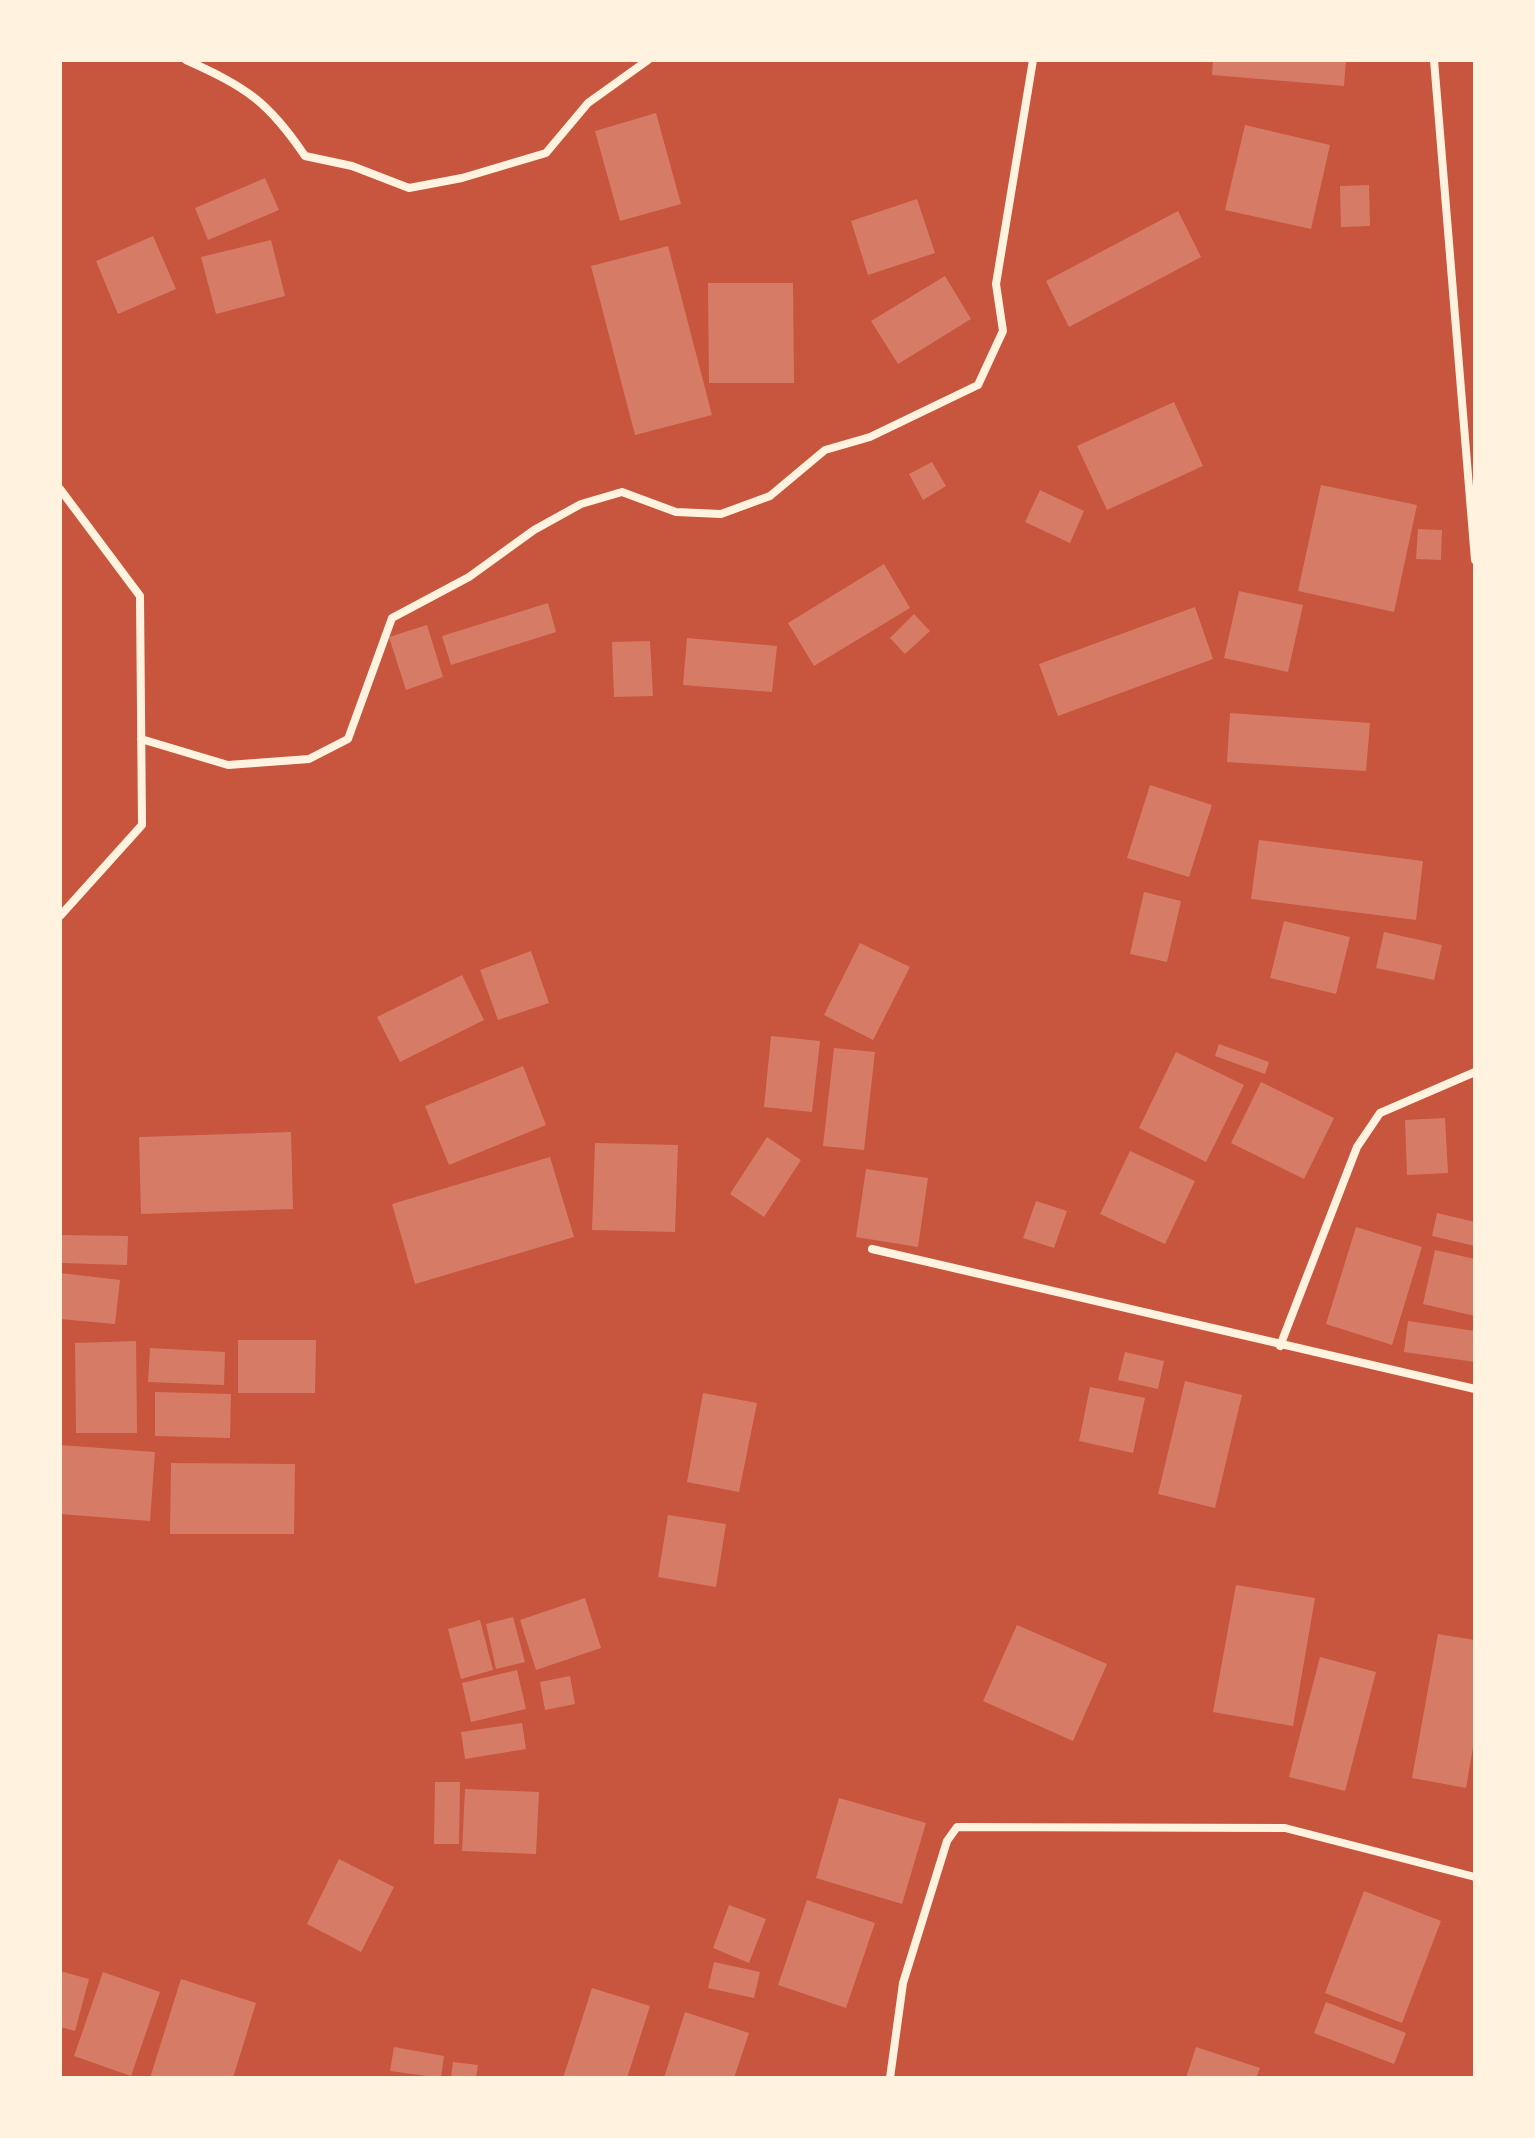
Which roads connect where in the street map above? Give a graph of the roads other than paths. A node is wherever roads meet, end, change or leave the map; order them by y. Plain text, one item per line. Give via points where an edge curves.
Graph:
1 (186, 60) edge
2 (648, 60) edge
3 (1033, 60) edge
4 (1434, 60) edge
5 (60, 489) edge
6 (1474, 529) edge
7 (1475, 560) edge
8 (141, 739) junction
9 (60, 916) edge
10 (1475, 1072) edge
11 (872, 1249) dead end
12 (1280, 1346) junction
13 (1475, 1389) edge
14 (1475, 1877) edge
15 (890, 2078) edge

1 - 2 street via 241,85 279,117 305,156 352,166 409,188 546,153 588,103
3 - 8 street via 996,284 1003,331 978,385 870,437 825,450 770,496 721,514 676,512 622,492 581,504 534,530 469,577 392,618 348,739 309,759 228,765
4 - 6 street
5 - 8 street via 140,596
6 - 7 street
8 - 9 street via 142,825
10 - 12 street via 1380,1113 1357,1147
11 - 12 street
12 - 13 street
14 - 15 street via 1285,1828 957,1827 947,1841 903,1983

